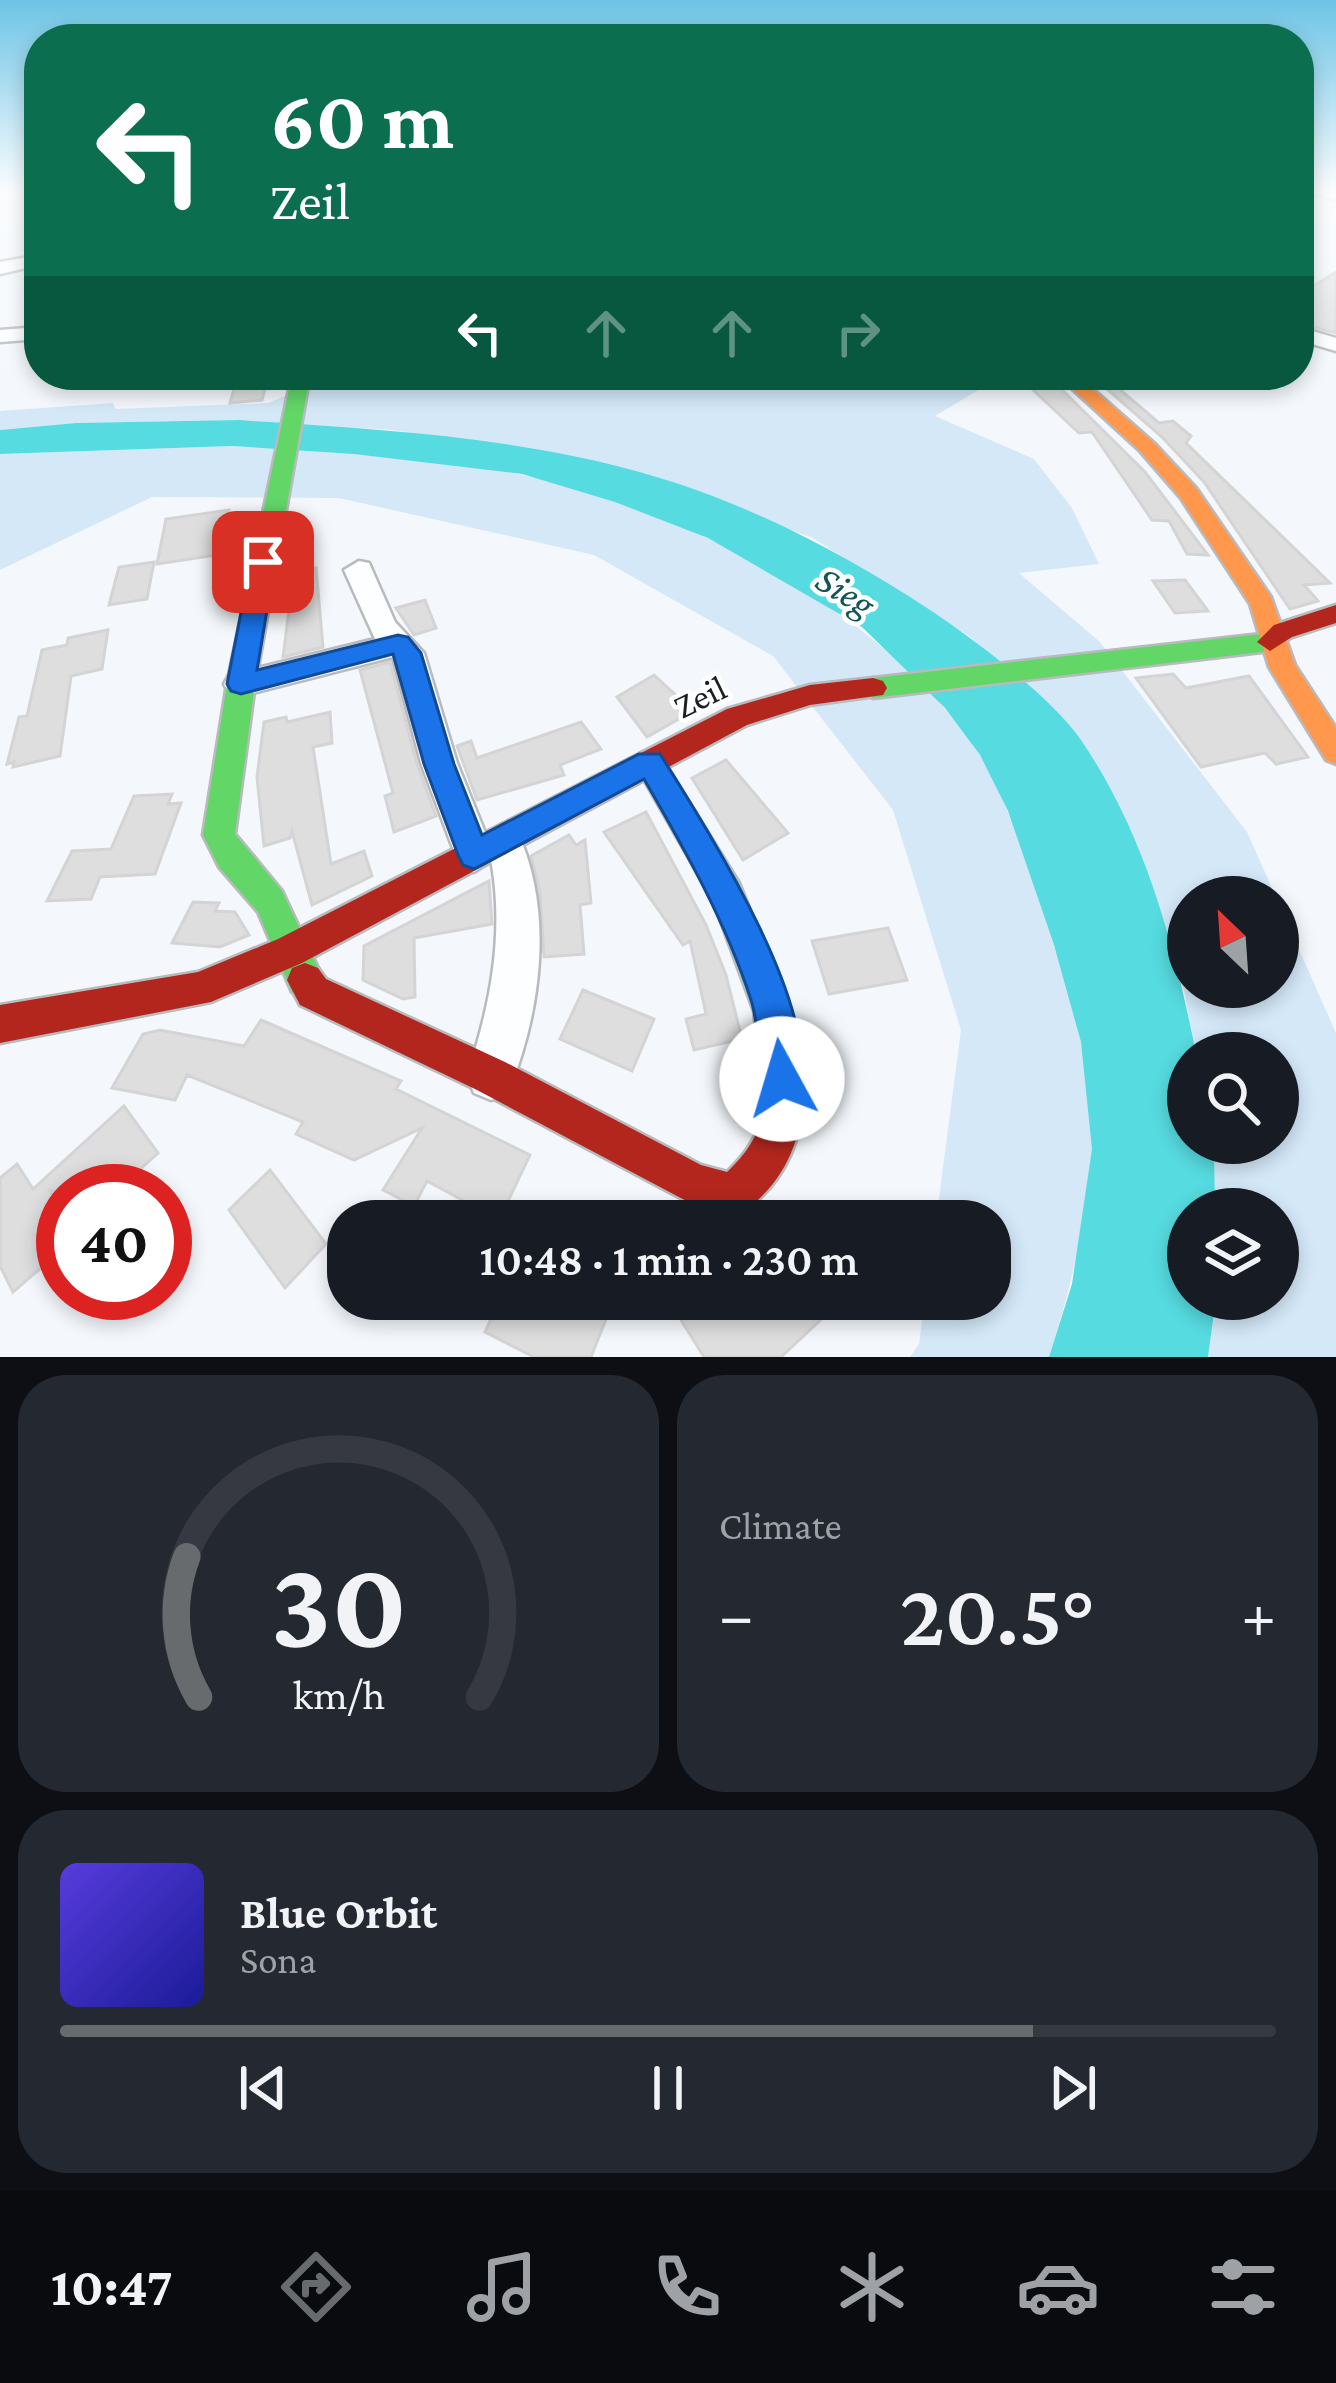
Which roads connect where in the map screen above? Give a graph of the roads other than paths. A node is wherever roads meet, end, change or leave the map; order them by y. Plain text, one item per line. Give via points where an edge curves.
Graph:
1 (297, 390) edge
2 (1083, 390) edge
3 (359, 570) dead end
4 (1336, 614) edge
5 (1270, 642) junction
6 (398, 644) junction
7 (241, 684) junction
8 (1336, 752) edge
9 (649, 762) junction
10 (488, 848) junction
11 (290, 951) junction
12 (0, 1024) edge
13 (490, 1076) junction

1 - 7 street
2 - 5 street via 1189,493 1262,603
3 - 6 street via 382,627
4 - 5 street, Zeil
5 - 8 street
5 - 9 street, Zeil via 772,704
6 - 7 street
6 - 10 street via 408,653 439,764
7 - 11 street via 219,835 225,855 275,910
9 - 10 street, Zeil
9 - 13 street via 708,859 775,1016 782,1079 774,1150 733,1195 694,1184
10 - 11 street, Zeil
10 - 13 street via 515,865 508,1027
11 - 12 street, Zeil via 198,990
11 - 13 street via 313,992

